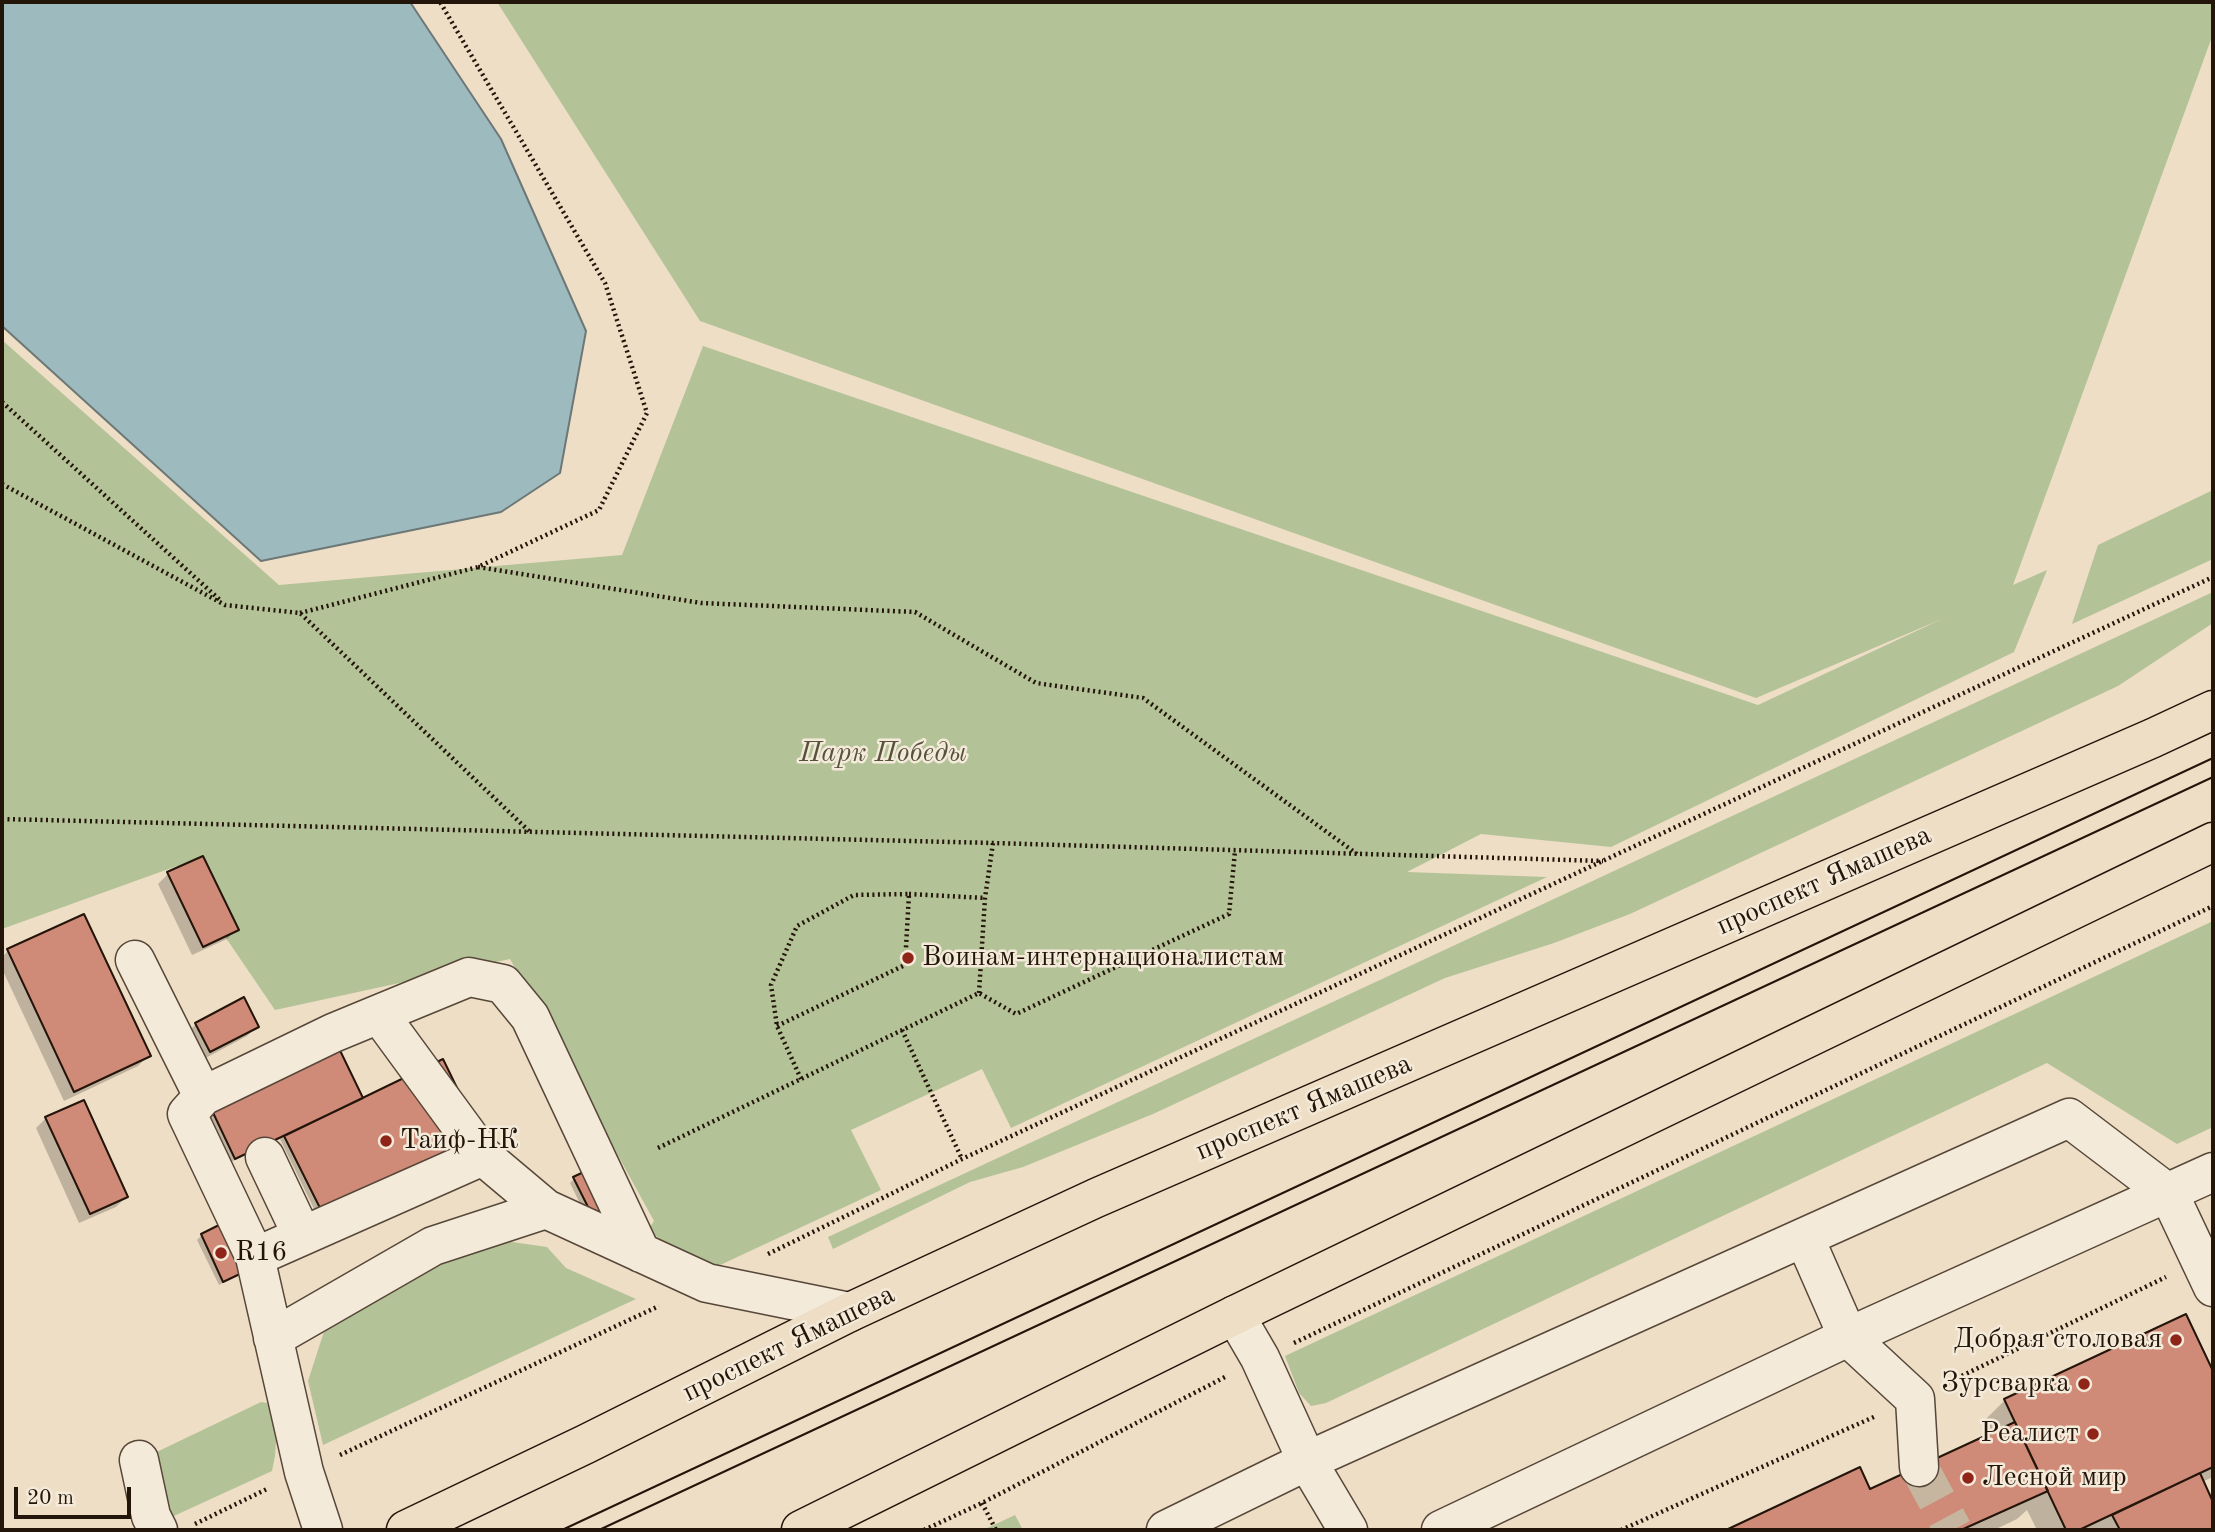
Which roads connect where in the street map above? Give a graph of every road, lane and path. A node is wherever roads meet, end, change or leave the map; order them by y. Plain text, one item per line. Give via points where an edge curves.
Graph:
1 (440, 2) edge
2 (2, 402) edge
3 (2, 484) edge
4 (478, 568) junction
5 (2213, 577) edge
6 (225, 605) junction
7 (300, 614) junction
8 (2213, 710) edge
9 (2, 820) edge
10 (530, 833) junction
11 (2213, 842) edge
12 (993, 843) junction
13 (1235, 850) junction
14 (1357, 855) junction
15 (1607, 861) junction
16 (909, 894) junction
17 (985, 898) junction
18 (2213, 906) edge
19 (135, 960) dead end
20 (979, 993) junction
21 (379, 1014) junction
22 (777, 1026) junction
23 (902, 1030) junction
24 (801, 1079) junction
25 (203, 1096) junction
26 (658, 1148) dead end
27 (483, 1156) junction
28 (265, 1157) dead end
29 (962, 1159) junction
30 (2213, 1172) edge
31 (2169, 1194) junction
32 (546, 1209) junction
33 (302, 1235) junction
34 (1805, 1239) junction
35 (641, 1253) junction
36 (767, 1254) dead end
37 (255, 1258) junction
38 (707, 1283) junction
39 (2213, 1287) edge
40 (850, 1312) junction
41 (1235, 1315) junction
42 (1848, 1337) junction
43 (273, 1338) junction
44 (1260, 1359) junction
45 (139, 1460) dead end
46 (1307, 1461) junction
47 (1919, 1467) tunnel mouth
48 (304, 1472) junction
49 (982, 1503) junction
50 (176, 1527) edge
51 (323, 1530) edge
52 (406, 1530) edge
53 (801, 1530) edge
54 (923, 1530) edge
55 (996, 1530) edge
56 (1166, 1530) edge
57 (1348, 1530) edge
58 (1441, 1530) edge

1 - 4 path via 605,283 647,413 598,510
2 - 6 path
3 - 6 path
4 - 7 path
4 - 14 path via 701,603 915,612 1036,683 1143,698
5 - 15 path
6 - 7 path
7 - 10 path
8 - 40 main road, проспект Ямашева via 1096,1198
9 - 10 path
10 - 12 path
11 - 41 main road
12 - 13 path
12 - 17 path
13 - 14 path
13 - 20 path via 1229,914 1016,1014
14 - 15 path
15 - 29 path
16 - 17 path
16 - 22 path via 905,965
16 - 22 path via 854,895 797,926 771,985
17 - 20 path
18 - 44 path
19 - 25 lane
20 - 23 path
21 - 25 lane
21 - 27 lane
21 - 35 lane via 469,977 503,984 530,1017
22 - 24 path
23 - 24 path
23 - 29 path
24 - 26 path
25 - 37 lane via 187,1114
27 - 32 lane
27 - 33 lane
28 - 33 lane
29 - 36 path
30 - 31 lane
31 - 34 lane via 2069,1118
31 - 39 lane
31 - 42 lane
32 - 35 lane
32 - 43 lane via 433,1246
33 - 37 lane
34 - 42 lane
34 - 46 lane
35 - 38 lane
37 - 43 lane
38 - 40 lane
38 - 48 path
40 - 52 main road, проспект Ямашева
41 - 44 lane
41 - 53 main road
42 - 47 lane via 1915,1399
42 - 58 lane
43 - 48 lane
44 - 46 lane
44 - 49 path
45 - 50 lane via 151,1516
46 - 56 lane
46 - 57 lane
48 - 50 path
48 - 51 lane
49 - 54 path
49 - 55 path

